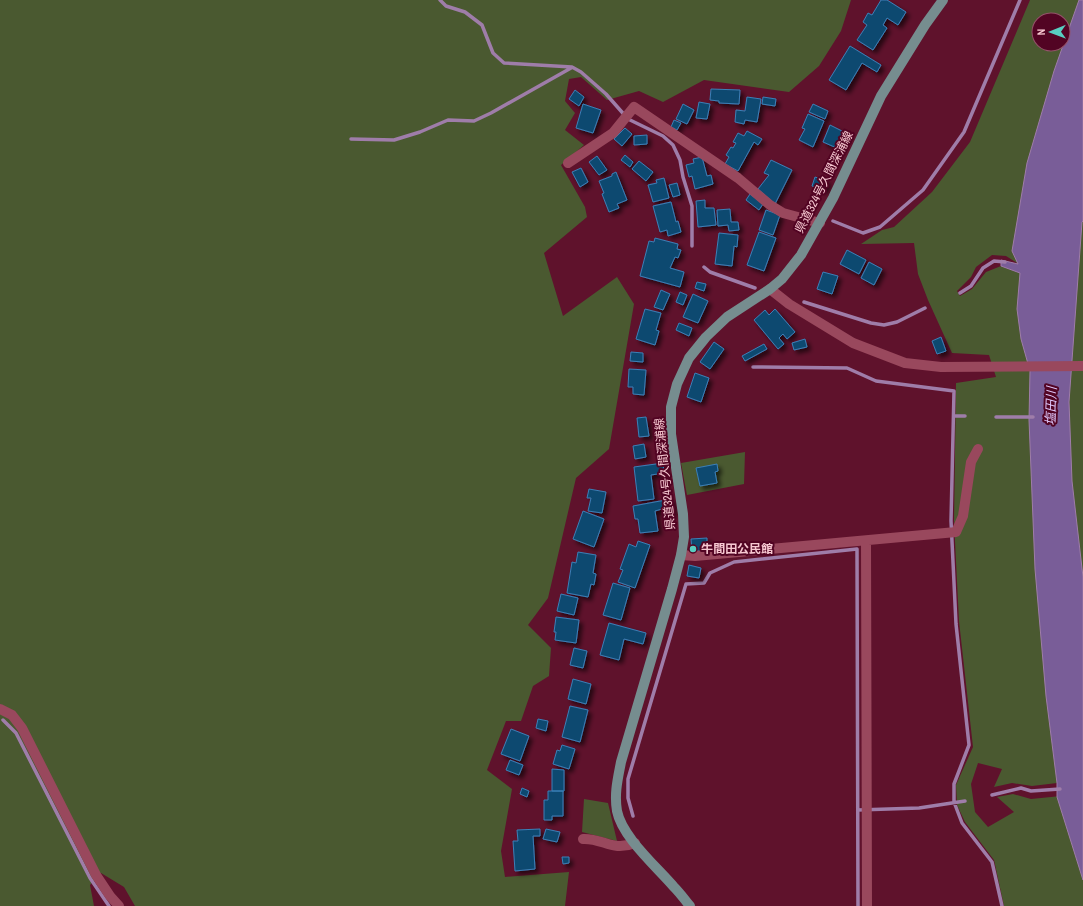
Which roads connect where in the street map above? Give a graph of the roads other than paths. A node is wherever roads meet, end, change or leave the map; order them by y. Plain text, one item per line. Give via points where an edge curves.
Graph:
1 (943, 0) edge
2 (568, 163) dead end
3 (820, 223) junction
4 (770, 289) junction
5 (1083, 366) edge
6 (978, 449) dead end
7 (866, 541) junction
8 (681, 555) junction
9 (0, 710) edge
10 (583, 839) dead end
11 (635, 843) junction
12 (119, 906) edge
13 (690, 906) edge
14 (867, 906) edge

1 - 3 main road, 県道324号久間深浦線 via 921,30 881,96
2 - 3 street via 614,133 634,106 732,174 770,205 783,213
3 - 4 main road, 県道324号久間深浦線 via 801,255
4 - 5 street via 789,304 853,342 905,363 941,367
4 - 8 main road, 県道324号久間深浦線 via 727,317 706,337 689,358 677,384 671,407 671,434 683,514 684,537
6 - 7 street via 971,462 963,516 956,532
7 - 8 street via 695,556
7 - 14 street
8 - 11 main road, 県道324号久間深浦線 via 621,762 616,790 618,812 627,833
9 - 12 street via 12,715 22,728 96,875
10 - 11 street via 612,846
11 - 13 main road, 県道324号久間深浦線

